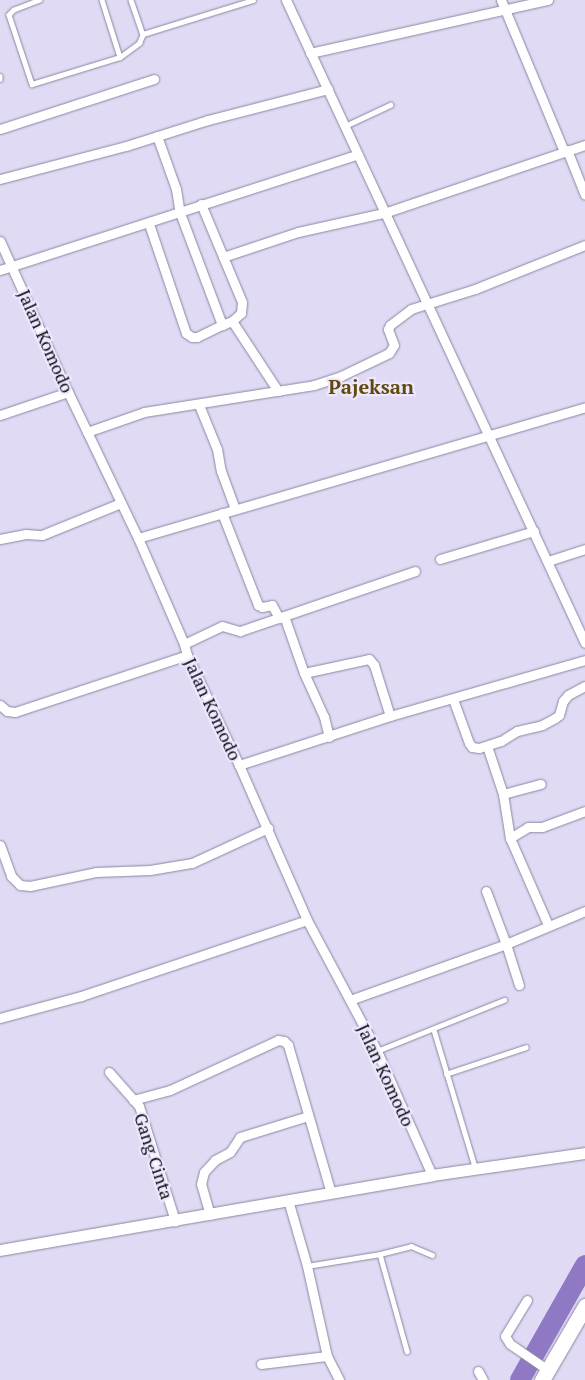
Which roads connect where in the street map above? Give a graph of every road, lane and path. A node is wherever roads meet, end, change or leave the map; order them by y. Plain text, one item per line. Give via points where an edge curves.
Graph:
1 (40, 0) edge
2 (102, 0) edge
3 (131, 0) edge
4 (253, 0) edge
5 (286, 0) edge
6 (501, 0) edge
7 (548, 0) edge
8 (505, 10) junction
9 (143, 34) junction
10 (310, 53) junction
11 (120, 58) junction
12 (154, 79) dead end
13 (328, 89) junction
14 (390, 105) dead end
15 (344, 126) junction
16 (0, 128) edge
17 (157, 136) junction
18 (585, 145) edge
19 (566, 151) junction
20 (356, 155) junction
21 (0, 179) edge
22 (585, 195) edge
23 (201, 204) junction
24 (180, 212) junction
25 (384, 213) junction
26 (149, 224) junction
27 (0, 241) edge
28 (585, 245) edge
29 (223, 257) junction
30 (12, 266) junction
31 (0, 270) edge
32 (425, 303) junction
33 (232, 321) junction
34 (222, 325) junction
35 (278, 391) junction
36 (68, 392) junction
37 (199, 405) junction
38 (585, 407) edge
39 (0, 415) edge
40 (87, 432) junction
41 (488, 434) junction
42 (121, 503) junction
43 (235, 509) junction
44 (222, 513) junction
45 (534, 531) junction
46 (138, 538) junction
47 (0, 539) edge
48 (585, 549) edge
49 (440, 559) dead end
50 (548, 561) junction
51 (415, 571) dead end
52 (282, 617) junction
53 (184, 644) junction
54 (585, 644) edge
55 (187, 655) junction
56 (585, 660) edge
57 (304, 673) junction
58 (585, 686) edge
59 (453, 699) junction
60 (0, 705) edge
61 (390, 716) junction
62 (329, 737) junction
63 (487, 746) junction
64 (239, 765) junction
65 (541, 784) dead end
66 (503, 794) junction
67 (585, 811) edge
68 (268, 828) junction
69 (510, 838) junction
70 (0, 845) edge
71 (486, 891) dead end
72 (585, 911) edge
73 (307, 920) junction
74 (548, 925) junction
75 (506, 944) junction
76 (518, 985) dead end
77 (350, 1000) junction
78 (504, 1000) dead end
79 (0, 1018) edge
80 (434, 1030) junction
81 (526, 1047) dead end
82 (377, 1051) junction
83 (109, 1072) dead end
84 (446, 1074) junction
85 (134, 1100) junction
86 (308, 1116) junction
87 (585, 1153) edge
88 (476, 1169) junction
89 (432, 1175) junction
90 (330, 1192) junction
91 (288, 1200) junction
92 (210, 1215) junction
93 (175, 1221) junction
94 (0, 1250) edge
95 (380, 1254) junction
96 (432, 1255) dead end
97 (307, 1266) junction
98 (527, 1300) dead end
99 (585, 1306) edge
100 (408, 1351) dead end
101 (327, 1356) junction
102 (261, 1364) dead end
103 (543, 1372) edge
104 (339, 1380) edge

1 - 11 lane via 14,10 9,18 32,84
2 - 11 lane
3 - 9 lane
4 - 9 lane
5 - 10 street
6 - 8 street
7 - 8 street
8 - 10 street
8 - 19 street
9 - 11 lane via 139,43
10 - 13 street
12 - 16 street
13 - 15 street
13 - 17 street
14 - 15 lane
15 - 20 street
17 - 21 street
17 - 24 street via 176,189
18 - 19 street
19 - 22 street
19 - 25 street
20 - 23 street
20 - 25 street
23 - 24 street
23 - 29 street
24 - 26 street
24 - 34 street
25 - 29 street via 298,232
25 - 32 street
26 - 30 street
26 - 34 street via 186,333 197,337
27 - 30 street, Jalan Komodo
28 - 32 street via 475,289
29 - 33 street via 243,308
30 - 31 street
30 - 36 street, Jalan Komodo
32 - 35 street via 393,320 388,329 394,345 389,353 332,380
32 - 41 street
33 - 34 street
33 - 35 street
35 - 37 street via 217,399
36 - 39 street
36 - 40 street, Jalan Komodo
37 - 40 street via 144,412
37 - 43 street via 217,449
38 - 41 street
40 - 42 street, Jalan Komodo
41 - 43 street
41 - 45 street
42 - 46 street, Jalan Komodo
42 - 47 street via 42,535 26,534
43 - 44 street
44 - 46 street
44 - 52 street via 258,604 262,607 272,605
45 - 49 street
45 - 50 street
46 - 53 street, Jalan Komodo
48 - 50 street
50 - 54 street
51 - 52 street
52 - 53 street via 240,631 222,626
52 - 57 street
53 - 55 street, Jalan Komodo
55 - 60 street via 15,712
55 - 64 street, Jalan Komodo
56 - 59 street
57 - 61 street via 369,659 374,665
57 - 62 street via 324,717
58 - 63 street via 568,695 555,718 542,725 516,731
59 - 61 street
59 - 63 street via 469,743 472,747
61 - 62 street
62 - 64 street
63 - 66 street
64 - 68 street, Jalan Komodo
65 - 66 street
66 - 69 street
67 - 69 street via 542,828 528,827
68 - 70 street via 192,863 150,870 96,872 30,886 20,884 12,876
68 - 73 street, Jalan Komodo
69 - 74 street
71 - 75 street
72 - 74 street
73 - 77 street, Jalan Komodo
73 - 79 street via 81,996
74 - 75 street
75 - 76 street
75 - 77 street
77 - 82 street, Jalan Komodo
78 - 80 lane
80 - 82 lane
80 - 84 lane
81 - 84 lane
82 - 89 street, Jalan Komodo
83 - 85 street, Gang Cinta
84 - 88 lane
85 - 86 street via 170,1090 281,1040 288,1045
85 - 93 street, Gang Cinta via 139,1106
86 - 90 street
86 - 92 street via 240,1137 230,1152 215,1160 204,1172 200,1184
87 - 88 street
88 - 89 street
89 - 90 street
90 - 91 street
91 - 92 street
91 - 97 street
92 - 93 street
93 - 94 street
95 - 96 lane via 411,1246
95 - 97 lane
95 - 100 lane
97 - 101 street
98 - 103 street via 505,1336
99 - 103 highway
101 - 102 street
101 - 104 street

